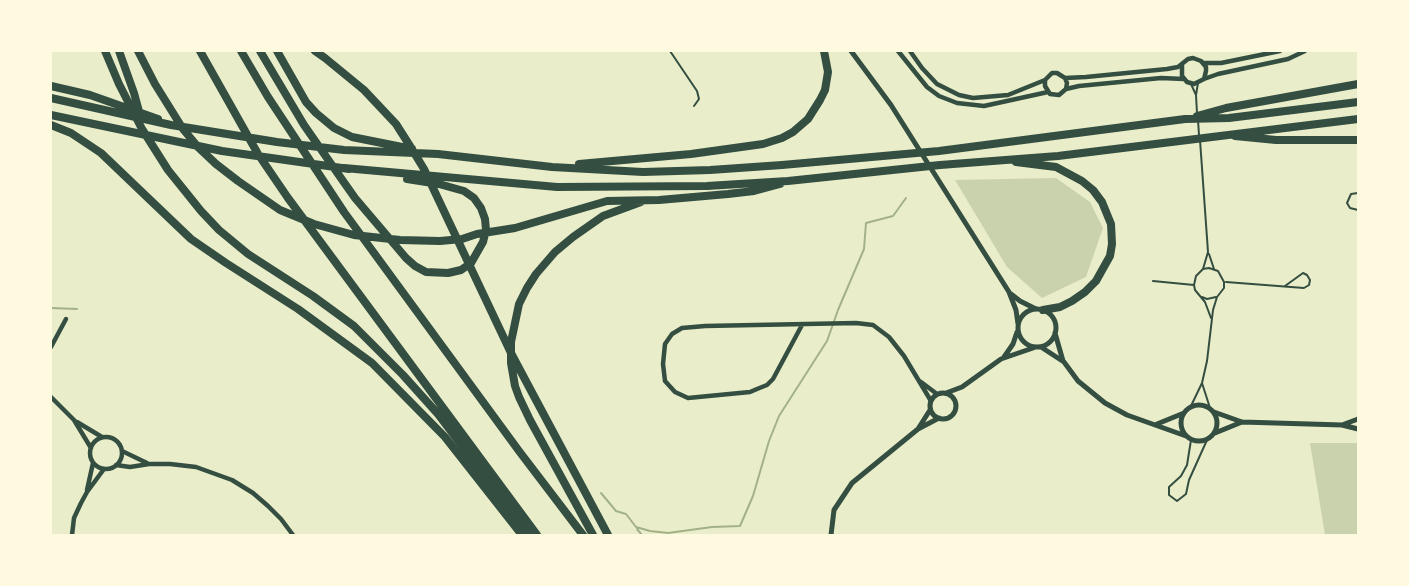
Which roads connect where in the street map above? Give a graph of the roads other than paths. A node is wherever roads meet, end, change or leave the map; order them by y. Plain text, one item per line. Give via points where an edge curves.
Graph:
1 (105, 51) edge
2 (119, 51) edge
3 (138, 51) edge
4 (200, 51) edge
5 (241, 51) edge
6 (260, 51) edge
7 (277, 51) edge
8 (315, 51) edge
9 (670, 51) edge
10 (824, 51) edge
11 (851, 51) edge
12 (855, 51) edge
13 (898, 51) edge
14 (910, 51) edge
15 (1280, 51) edge
16 (1305, 51) edge
17 (1204, 63) junction
18 (1182, 64) junction
19 (865, 68) junction
20 (1065, 78) junction
21 (1204, 78) junction
22 (1184, 79) junction
23 (1045, 80) junction
24 (1198, 83) junction
25 (1190, 84) junction
26 (1358, 84) edge
27 (51, 86) edge
28 (1066, 89) junction
29 (1048, 92) junction
30 (1196, 96) junction
31 (51, 98) edge
32 (1358, 102) edge
33 (694, 106) dead end
34 (51, 115) edge
35 (1185, 119) junction
36 (1358, 119) edge
37 (51, 125) edge
38 (171, 125) junction
39 (142, 129) junction
40 (1226, 134) junction
41 (1358, 140) edge
42 (438, 154) junction
43 (999, 160) junction
44 (552, 167) junction
45 (344, 168) junction
46 (788, 181) junction
47 (1358, 193) edge
48 (648, 200) junction
49 (1358, 210) edge
50 (1208, 252) junction
51 (1204, 269) junction
52 (1214, 269) junction
53 (1154, 281) dead end
54 (1224, 282) junction
55 (1194, 285) junction
56 (1285, 286) junction
57 (1009, 292) junction
58 (1202, 297) junction
59 (1217, 297) junction
60 (1040, 310) junction
61 (1211, 318) junction
62 (66, 319) dead end
63 (802, 325) junction
64 (1018, 327) junction
65 (1055, 333) junction
66 (51, 347) edge
67 (1038, 347) junction
68 (1002, 359) junction
69 (1064, 362) junction
70 (920, 381) junction
71 (1202, 383) junction
72 (962, 387) junction
73 (946, 393) junction
74 (938, 394) junction
75 (51, 397) edge
76 (930, 401) junction
77 (955, 402) junction
78 (930, 410) junction
79 (1187, 410) junction
80 (1212, 410) junction
81 (939, 418) junction
82 (1358, 419) edge
83 (74, 420) junction
84 (1242, 422) junction
85 (1157, 424) junction
86 (1342, 425) junction
87 (918, 429) junction
88 (1358, 429) edge
89 (1215, 433) junction
90 (1186, 436) junction
91 (102, 438) junction
92 (1191, 440) junction
93 (1207, 440) junction
94 (91, 448) junction
95 (122, 451) junction
96 (93, 463) junction
97 (149, 464) junction
98 (116, 465) junction
99 (104, 469) junction
100 (87, 492) junction
101 (72, 535) edge
102 (293, 535) edge
103 (522, 535) edge
104 (530, 535) edge
105 (537, 535) edge
106 (583, 535) edge
107 (593, 535) edge
108 (608, 535) edge
109 (831, 535) edge

1 - 39 highway
2 - 39 highway via 134,93
3 - 48 highway via 155,84 198,147 238,181 280,210 332,230 375,238 462,239 514,228 607,200
4 - 105 highway via 258,154 288,198
5 - 106 highway via 344,212
6 - 45 highway via 304,125 343,181 406,258 426,272 448,273 461,270 477,253 486,230 485,218 469,194 439,184
7 - 42 highway via 306,102 334,128 360,138
8 - 108 highway via 364,90 396,124 424,169 512,355
9 - 33 lane via 697,91 699,99
10 - 44 highway via 828,72 825,90 808,119 782,138 763,144 690,154
11 - 19 street
12 - 19 street
13 - 29 street via 926,87 957,103 984,106
14 - 23 street via 937,84 973,98 1008,95
15 - 17 street via 1221,63
16 - 21 street via 1288,59
17 - 18 street via 1193,58
17 - 21 street
18 - 20 street via 1167,69
18 - 22 street
19 - 57 street
20 - 23 street via 1052,73
20 - 28 street
21 - 24 street
22 - 25 street
22 - 28 street via 1152,79
23 - 29 street
24 - 25 street
24 - 30 lane
25 - 30 lane
26 - 35 highway via 1226,108
27 - 38 highway via 90,95
28 - 29 street via 1059,95
30 - 50 lane
31 - 38 highway
32 - 35 highway via 1229,118
34 - 45 highway via 222,151
35 - 44 highway via 939,150 782,165 643,172
36 - 40 highway
37 - 103 highway via 71,133 101,153 191,239 298,309 372,363 445,437
38 - 42 highway via 344,150
39 - 104 highway via 168,170 219,230 248,254 354,326 403,375 444,422
40 - 41 highway via 1251,139
40 - 43 highway
42 - 44 highway
43 - 46 highway
43 - 60 highway via 1044,165 1066,172 1093,190 1111,224 1110,256 1096,281 1072,301 1060,307
45 - 46 highway via 557,187 707,186
46 - 48 highway via 754,191
47 - 49 lane via 1351,194 1347,203 1350,208
48 - 107 highway via 620,208 590,224 555,252 527,288 514,325 510,350 515,386
50 - 51 lane
50 - 52 lane
51 - 52 lane
51 - 55 lane via 1196,276
52 - 54 lane
53 - 55 lane
54 - 56 lane
54 - 59 lane
55 - 58 lane
56 - 56 lane via 1304,288 1310,280 1303,274
57 - 60 street
57 - 64 street
58 - 59 lane
58 - 61 lane
59 - 61 lane
60 - 64 street via 1023,315
60 - 65 street via 1053,319
61 - 71 lane
62 - 66 street
63 - 63 street via 682,328 665,344 665,381 675,392 688,398 757,390 773,379
63 - 70 street via 850,323 873,326 889,337
64 - 67 street via 1023,342
64 - 68 street via 1013,344
65 - 67 street via 1050,342
65 - 69 street
67 - 68 street
67 - 69 street
68 - 72 street
69 - 85 street via 1078,381 1105,403 1127,415
70 - 74 street
70 - 76 street
71 - 79 lane
71 - 80 lane
72 - 73 street
72 - 77 street
73 - 74 street
73 - 77 street
74 - 76 street
75 - 83 street
76 - 78 street
77 - 81 street via 955,410 950,416
78 - 81 street
78 - 87 street
79 - 80 street via 1198,405
79 - 85 street
79 - 90 street via 1182,427
80 - 84 street
80 - 89 street via 1218,422
81 - 87 street
82 - 86 street
83 - 91 street
83 - 94 street
84 - 86 street
84 - 89 street
85 - 90 street
86 - 88 street
87 - 109 street via 852,483 834,510
89 - 93 street
90 - 92 street
91 - 94 street
91 - 95 street via 117,441
92 - 93 street
92 - 93 lane via 1187,465 1169,487 1169,495 1177,501 1186,494
94 - 96 street
95 - 97 street
95 - 98 street
96 - 99 street
96 - 100 street
97 - 98 street
97 - 102 street via 196,468 232,480 254,493 282,519
98 - 99 street
99 - 100 street
100 - 101 street via 74,518

